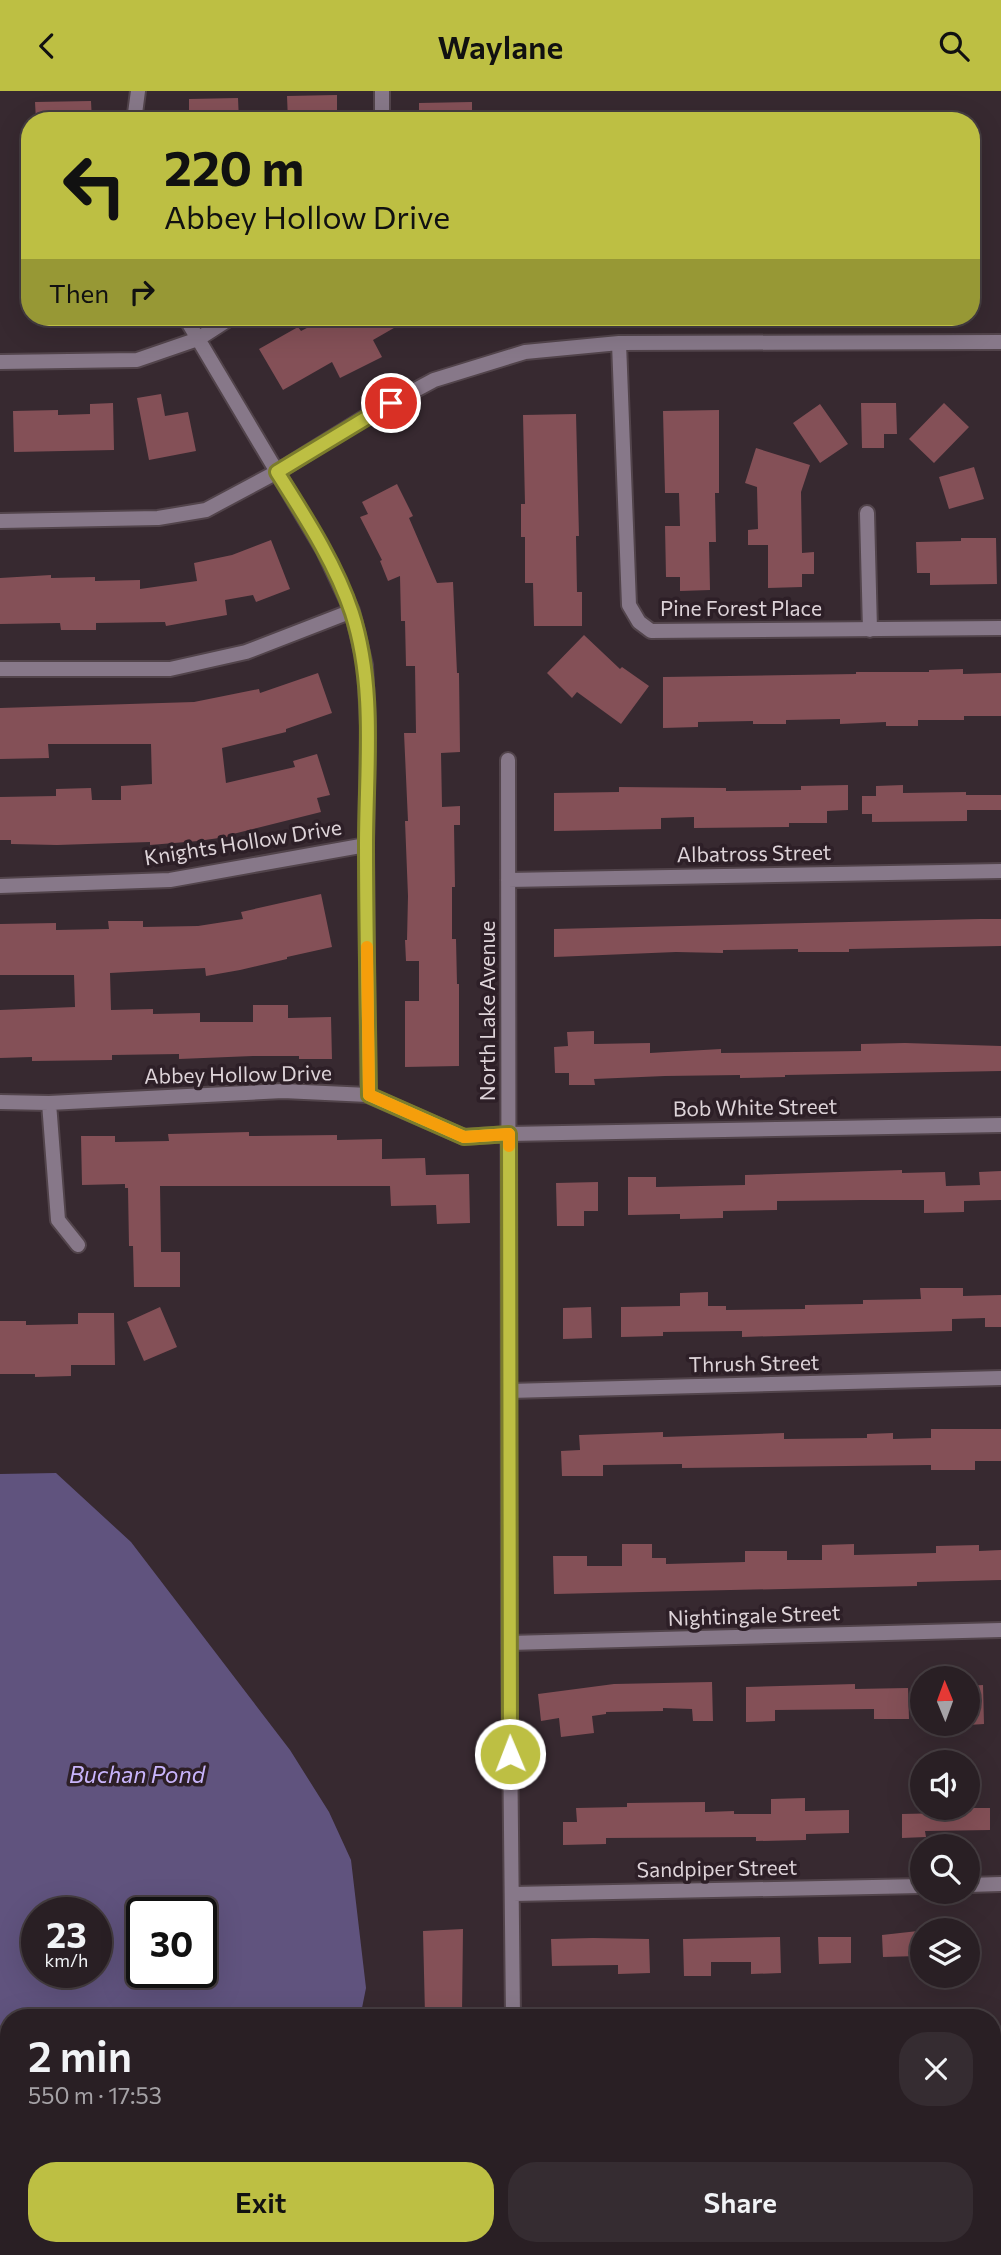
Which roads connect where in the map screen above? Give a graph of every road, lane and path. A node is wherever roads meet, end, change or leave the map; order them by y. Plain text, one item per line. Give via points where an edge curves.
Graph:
1 (138, 91) edge
2 (382, 91) edge
3 (135, 112) edge
4 (382, 112) edge
5 (191, 326) edge
6 (218, 326) edge
7 (198, 339) junction
8 (1001, 342) edge
9 (619, 343) junction
10 (0, 362) edge
11 (277, 472) junction
12 (867, 513) dead end
13 (0, 521) edge
14 (352, 611) junction
15 (1001, 628) edge
16 (870, 630) junction
17 (0, 669) edge
18 (508, 760) dead end
19 (366, 845) junction
20 (1001, 871) edge
21 (508, 880) junction
22 (0, 886) edge
23 (369, 1095) junction
24 (0, 1102) edge
25 (48, 1103) junction
26 (1001, 1125) edge
27 (509, 1134) junction
28 (78, 1245) dead end
29 (1001, 1378) edge
30 (509, 1391) junction
31 (1001, 1630) edge
32 (509, 1643) junction
33 (1001, 1884) edge
34 (980, 1885) edge
35 (910, 1886) edge
36 (513, 1894) junction
37 (513, 2009) edge

1 - 3 street
2 - 4 street
5 - 7 street
6 - 7 street
7 - 10 street via 137,360
7 - 11 street
8 - 9 street
9 - 11 street via 525,352 434,380
9 - 16 street, Pine Forest Place via 629,605 639,622 651,631
11 - 13 street via 206,510 158,518
11 - 14 street via 324,551
12 - 16 street
14 - 17 street via 246,652 170,669
14 - 19 street via 365,665
15 - 16 street, Pine Forest Place
18 - 21 street, North Lake Avenue
19 - 22 street, Knights Hollow Drive via 170,880
19 - 23 street
20 - 21 street, Albatross Street
21 - 27 street, North Lake Avenue
23 - 25 street, Abbey Hollow Drive via 283,1091
23 - 27 street, Abbey Hollow Drive via 464,1137
24 - 25 street, Abbey Hollow Drive
25 - 28 street via 58,1220
26 - 27 street, Bob White Street
27 - 30 street, North Lake Avenue
29 - 30 street, Thrush Street
30 - 32 street, North Lake Avenue
31 - 32 street, Nightingale Street
32 - 36 street, North Lake Avenue
33 - 34 street
35 - 36 street, Sandpiper Street
36 - 37 street, North Lake Avenue

